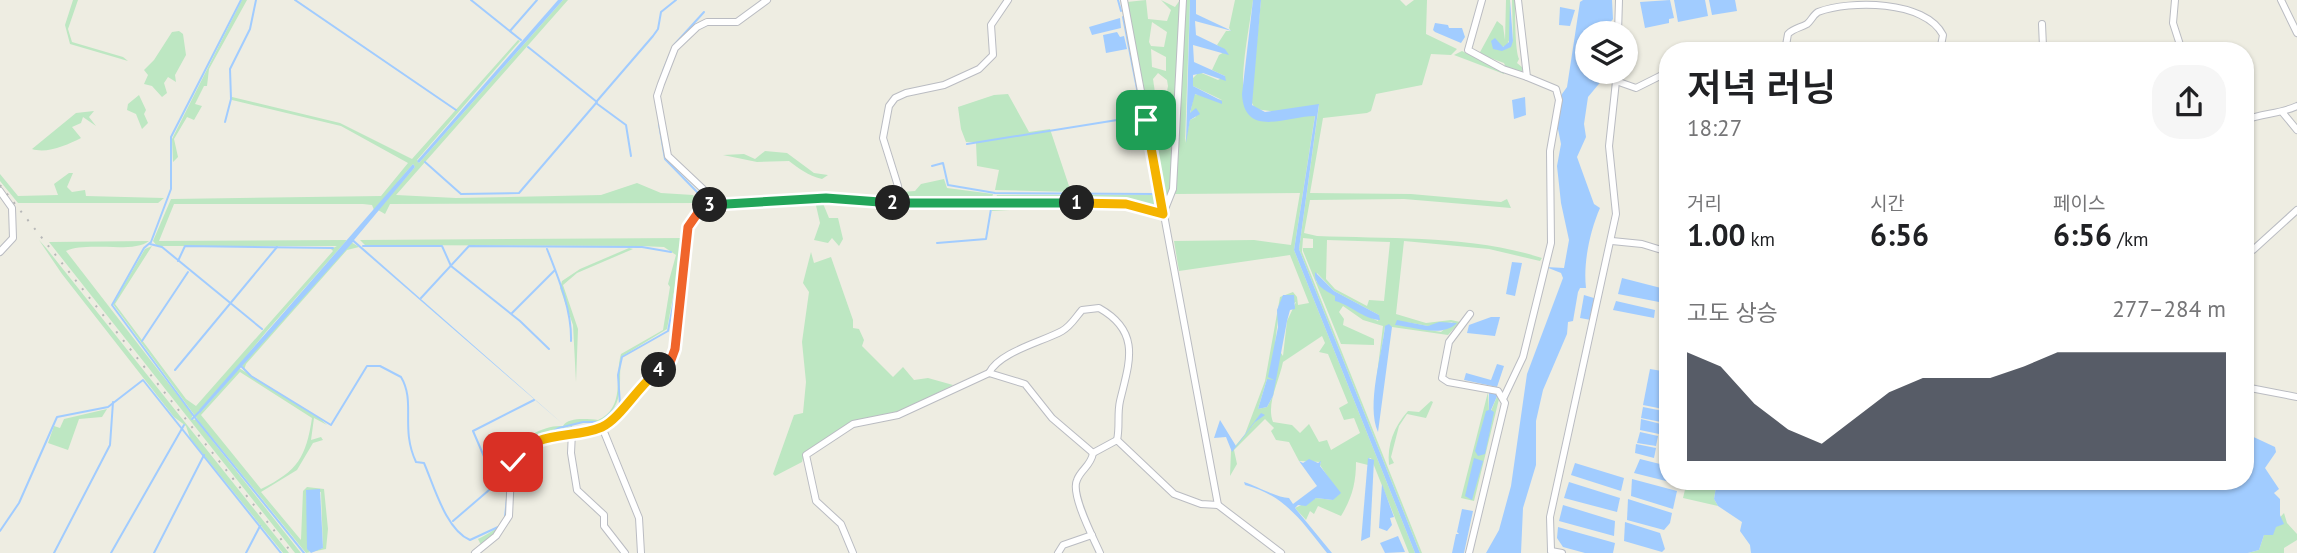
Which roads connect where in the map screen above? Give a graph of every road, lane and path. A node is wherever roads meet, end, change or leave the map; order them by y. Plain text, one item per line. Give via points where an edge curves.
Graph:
1 (768, 0) edge
2 (1007, 0) edge
3 (1124, 0) edge
4 (1183, 0) edge
5 (1482, 0) edge
6 (1518, 0) edge
7 (1619, 0) edge
8 (2175, 0) edge
9 (2281, 0) edge
10 (1618, 21) edge
11 (2042, 24) dead end
12 (2297, 33) edge
13 (1787, 42) edge
14 (1942, 42) edge
15 (2043, 42) edge
16 (2179, 42) edge
17 (1659, 76) edge
18 (1527, 77) junction
19 (1616, 84) edge
20 (1625, 84) edge
21 (2297, 106) edge
22 (2283, 113) junction
23 (2254, 117) edge
24 (2297, 131) edge
25 (0, 191) edge
26 (900, 203) junction
27 (702, 207) junction
28 (2297, 210) edge
29 (1163, 214) junction
30 (1612, 240) junction
31 (2254, 249) edge
32 (1659, 250) edge
33 (0, 252) edge
34 (1471, 314) dead end
35 (989, 373) junction
36 (2254, 389) edge
37 (1504, 397) junction
38 (2297, 397) edge
39 (601, 427) junction
40 (572, 432) junction
41 (1117, 440) junction
42 (1093, 453) junction
43 (1218, 505) junction
44 (1092, 535) junction
45 (480, 552) edge
46 (1551, 552) edge
47 (625, 553) edge
48 (640, 553) edge
49 (853, 553) edge
50 (1058, 553) edge
51 (1100, 553) edge
52 (1282, 553) edge
53 (1469, 553) edge
54 (1562, 553) edge

1 - 27 street via 737,22 707,22 697,27 675,48 657,96 668,156 703,189
2 - 26 street via 991,24 993,55 986,63 944,85 895,98 889,106 883,138
3 - 29 street
4 - 29 street via 1173,189
5 - 18 street via 1468,50
6 - 18 street
7 - 10 street
8 - 16 street via 2173,23
9 - 12 street
11 - 15 street
13 - 14 street via 1788,34 1818,12 1866,2 1921,11 1940,29
17 - 20 street via 1636,88
18 - 37 street via 1556,89 1559,95 1550,151 1551,243 1523,356
19 - 30 street via 1609,146 1616,214
21 - 22 street
22 - 23 street
22 - 24 street
25 - 33 street via 12,208 13,238
26 - 27 street via 826,198
26 - 29 street via 1102,202
27 - 39 street via 688,227 671,360
28 - 31 street
29 - 43 street
30 - 32 street
30 - 46 street via 1550,517
34 - 37 street via 1449,342 1442,378 1498,391
35 - 41 street via 992,366 1066,328 1082,310 1099,308 1130,345
35 - 42 street via 1026,384 1052,418
35 - 49 street via 898,415 853,424 806,455 816,502 841,524
36 - 38 street
37 - 53 street
39 - 40 street
39 - 48 street via 639,518
40 - 45 street via 547,438 519,454 511,473 509,516
40 - 47 street via 570,453 577,490 604,515 604,526
41 - 42 street
41 - 43 street via 1174,494
42 - 44 street via 1092,462 1077,480 1076,492
43 - 52 street
44 - 50 street via 1063,545
44 - 51 street
46 - 54 street

